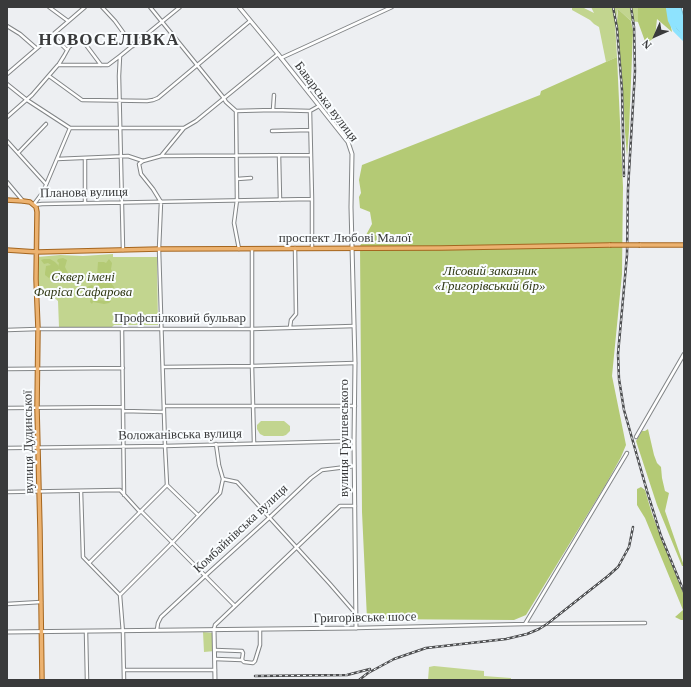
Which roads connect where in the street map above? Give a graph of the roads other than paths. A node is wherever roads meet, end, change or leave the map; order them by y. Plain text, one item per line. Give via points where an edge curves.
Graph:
1 (49, 7) edge
2 (85, 7) edge
3 (102, 7) edge
4 (150, 7) edge
5 (180, 7) edge
6 (239, 7) edge
7 (392, 7) edge
8 (68, 21) junction
9 (250, 21) junction
10 (163, 22) junction
11 (7, 26) edge
12 (52, 35) junction
13 (133, 46) junction
14 (36, 48) junction
15 (67, 50) junction
16 (278, 54) junction
17 (120, 56) junction
18 (281, 58) junction
19 (58, 65) junction
20 (102, 65) junction
21 (197, 65) junction
22 (7, 74) edge
23 (49, 76) junction
24 (7, 84) edge
25 (274, 95) dead end
26 (224, 98) junction
27 (28, 100) junction
28 (120, 100) junction
29 (319, 106) junction
30 (273, 110) junction
31 (236, 111) junction
32 (310, 111) junction
33 (7, 117) edge
34 (46, 124) dead end
35 (120, 127) junction
36 (70, 128) junction
37 (184, 128) junction
38 (310, 130) junction
39 (272, 131) dead end
40 (7, 141) edge
41 (18, 153) junction
42 (279, 155) junction
43 (311, 155) junction
44 (161, 156) junction
45 (237, 156) junction
46 (121, 157) junction
47 (85, 158) junction
48 (57, 159) junction
49 (143, 161) junction
50 (237, 178) junction
51 (251, 178) dead end
52 (7, 182) edge
53 (46, 184) junction
54 (312, 199) junction
55 (7, 200) edge
56 (23, 200) junction
57 (238, 200) junction
58 (280, 200) junction
59 (122, 202) junction
60 (161, 202) junction
61 (85, 203) junction
62 (34, 205) junction
63 (684, 245) edge
64 (295, 248) junction
65 (312, 248) junction
66 (353, 248) junction
67 (159, 249) junction
68 (239, 249) junction
69 (252, 249) junction
70 (7, 250) edge
71 (123, 250) junction
72 (36, 252) junction
73 (354, 326) junction
74 (290, 327) junction
75 (38, 329) junction
76 (162, 329) junction
77 (252, 329) junction
78 (7, 330) edge
79 (122, 330) junction
80 (684, 354) edge
81 (355, 363) junction
82 (252, 366) junction
83 (163, 367) junction
84 (123, 368) junction
85 (7, 369) edge
86 (38, 369) junction
87 (164, 406) junction
88 (253, 406) junction
89 (355, 406) junction
90 (123, 407) junction
91 (7, 408) edge
92 (37, 408) junction
93 (123, 411) junction
94 (164, 412) junction
95 (636, 437) dead end
96 (354, 441) junction
97 (254, 443) junction
98 (216, 444) junction
99 (123, 446) junction
100 (165, 446) junction
101 (7, 448) edge
102 (38, 448) junction
103 (627, 453) dead end
104 (355, 466) junction
105 (223, 479) junction
106 (167, 484) junction
107 (81, 491) junction
108 (7, 492) edge
109 (40, 492) junction
110 (124, 495) junction
111 (355, 506) junction
112 (140, 512) junction
113 (198, 515) junction
114 (269, 518) junction
115 (172, 543) junction
116 (296, 547) junction
117 (88, 563) junction
118 (205, 576) junction
119 (120, 595) junction
120 (41, 602) junction
121 (7, 604) edge
122 (235, 606) junction
123 (356, 614) junction
124 (645, 623) dead end
125 (525, 624) junction
126 (356, 628) junction
127 (214, 629) junction
128 (157, 630) junction
129 (260, 630) junction
130 (123, 631) junction
131 (7, 632) edge
132 (41, 632) junction
133 (86, 632) junction
134 (215, 650) junction
135 (215, 660) junction
136 (242, 660) junction
137 (124, 670) junction
138 (215, 670) junction
139 (42, 680) edge
140 (87, 680) edge
141 (124, 680) edge
142 (215, 680) edge

1 - 8 street
2 - 8 street
3 - 13 street
4 - 10 street
5 - 10 street
6 - 9 street, Баварська вулиця
7 - 18 street
8 - 12 street
9 - 16 street, Баварська вулиця
9 - 21 street
10 - 13 street
10 - 21 street
11 - 14 street
12 - 14 street
12 - 15 street
13 - 17 street
14 - 22 street
15 - 19 street
15 - 20 street via 75,42 83,42
16 - 18 street, Баварська вулиця
16 - 26 street
17 - 20 street via 108,65
17 - 28 street
18 - 29 street, Баварська вулиця
19 - 20 street
19 - 23 street
21 - 26 street
21 - 28 street via 158,98 147,101
23 - 27 street
23 - 28 street via 82,100
24 - 27 street
25 - 30 street
26 - 31 street
26 - 37 street
27 - 33 street
27 - 36 street
28 - 35 street
29 - 32 street
29 - 66 street, Баварська вулиця via 348,142 352,154
30 - 31 street
30 - 32 street
31 - 45 street
32 - 38 street
34 - 41 street
35 - 36 street
35 - 37 street
35 - 46 street
36 - 48 street
37 - 44 street
38 - 39 street
38 - 43 street
40 - 41 street
41 - 53 street
42 - 43 street
42 - 45 street
42 - 58 street
43 - 54 street
44 - 45 street
44 - 49 street
45 - 50 street
46 - 47 street
46 - 49 street via 128,156
46 - 59 street
47 - 48 street
47 - 61 street
48 - 53 street
49 - 60 street via 139,164 141,174
50 - 51 street
50 - 57 street
52 - 56 street
53 - 62 street
54 - 58 street, Планова вулиця
54 - 65 street
55 - 56 main road, Планова вулиця
56 - 62 main road, Планова вулиця
57 - 58 street, Планова вулиця
57 - 60 street, Планова вулиця
57 - 68 street via 234,223
59 - 60 street, Планова вулиця
59 - 61 street, Планова вулиця
59 - 71 street
60 - 67 street
61 - 62 street, Планова вулиця
62 - 72 main road, вулиця Дудинської via 37,208
63 - 66 main road, проспект Любові Малої, bridge
64 - 65 main road, проспект Любові Малої
64 - 69 main road, проспект Любові Малої
64 - 74 street via 296,314 291,320
65 - 66 main road, проспект Любові Малої
66 - 73 street, вулиця Грушевського
67 - 68 main road, проспект Любові Малої
67 - 71 main road, проспект Любові Малої
67 - 76 street
68 - 69 main road, проспект Любові Малої
69 - 77 street
70 - 72 main road, проспект Любові Малої
71 - 72 main road, проспект Любові Малої
72 - 75 main road, вулиця Дудинської
73 - 74 street, Профспілковий бульвар
73 - 81 street, вулиця Грушевського
74 - 77 street, Профспілковий бульвар
75 - 78 street, Профспілковий бульвар
75 - 79 street, Профспілковий бульвар
75 - 86 main road, вулиця Дудинської
76 - 77 street, Профспілковий бульвар
76 - 79 street, Профспілковий бульвар
76 - 83 street
77 - 82 street
79 - 84 street
80 - 95 street
81 - 82 street
81 - 89 street, вулиця Грушевського
82 - 83 street
82 - 88 street
83 - 87 street
84 - 86 street
84 - 90 street
85 - 86 street
86 - 92 main road, вулиця Дудинської
87 - 88 street
87 - 94 street
88 - 89 street
88 - 97 street
89 - 96 street, вулиця Грушевського
90 - 92 street
90 - 93 street
91 - 92 street
92 - 102 main road, вулиця Дудинської
93 - 94 street
93 - 99 street
94 - 100 street
96 - 97 street, Воложанівська вулиця
96 - 104 street, вулиця Грушевського
97 - 98 street, Воложанівська вулиця
98 - 100 street, Воложанівська вулиця
98 - 105 street
99 - 100 street, Воложанівська вулиця
99 - 102 street, Воложанівська вулиця
99 - 110 street
100 - 106 street
101 - 102 street, Воложанівська вулиця
102 - 109 main road, вулиця Дудинської
103 - 125 street
104 - 111 street, вулиця Грушевського
104 - 114 street, Комбайнівська вулиця via 322,470
105 - 113 street via 220,493
105 - 114 street via 237,482
106 - 112 street
106 - 113 street
107 - 109 street
107 - 110 street via 120,490
107 - 117 street via 83,557
108 - 109 street
109 - 120 main road, вулиця Дудинської
110 - 112 street
111 - 116 street via 340,506
111 - 123 street, вулиця Грушевського
112 - 115 street
112 - 117 street
113 - 115 street
114 - 116 street
114 - 118 street, Комбайнівська вулиця
115 - 118 street
115 - 119 street
116 - 122 street
116 - 123 street
117 - 119 street
118 - 122 street
118 - 128 street, Комбайнівська вулиця via 162,618
119 - 130 street
120 - 121 street
120 - 132 main road, вулиця Дудинської
122 - 127 street
123 - 126 street, вулиця Грушевського
124 - 125 street, Григорівське шосе
125 - 126 street, Григорівське шосе
126 - 129 street, Григорівське шосе
127 - 128 street, Григорівське шосе
127 - 129 street, Григорівське шосе
127 - 134 street
128 - 130 street, Григорівське шосе
129 - 136 street via 260,645 255,661 253,663
130 - 133 street, Григорівське шосе
130 - 137 street
131 - 132 street, Григорівське шосе
132 - 133 street, Григорівське шосе
132 - 139 main road, вулиця Дудинської
133 - 140 street
134 - 135 street
134 - 136 street via 242,651
135 - 136 street
135 - 138 street
137 - 138 street
137 - 141 street
138 - 142 street

